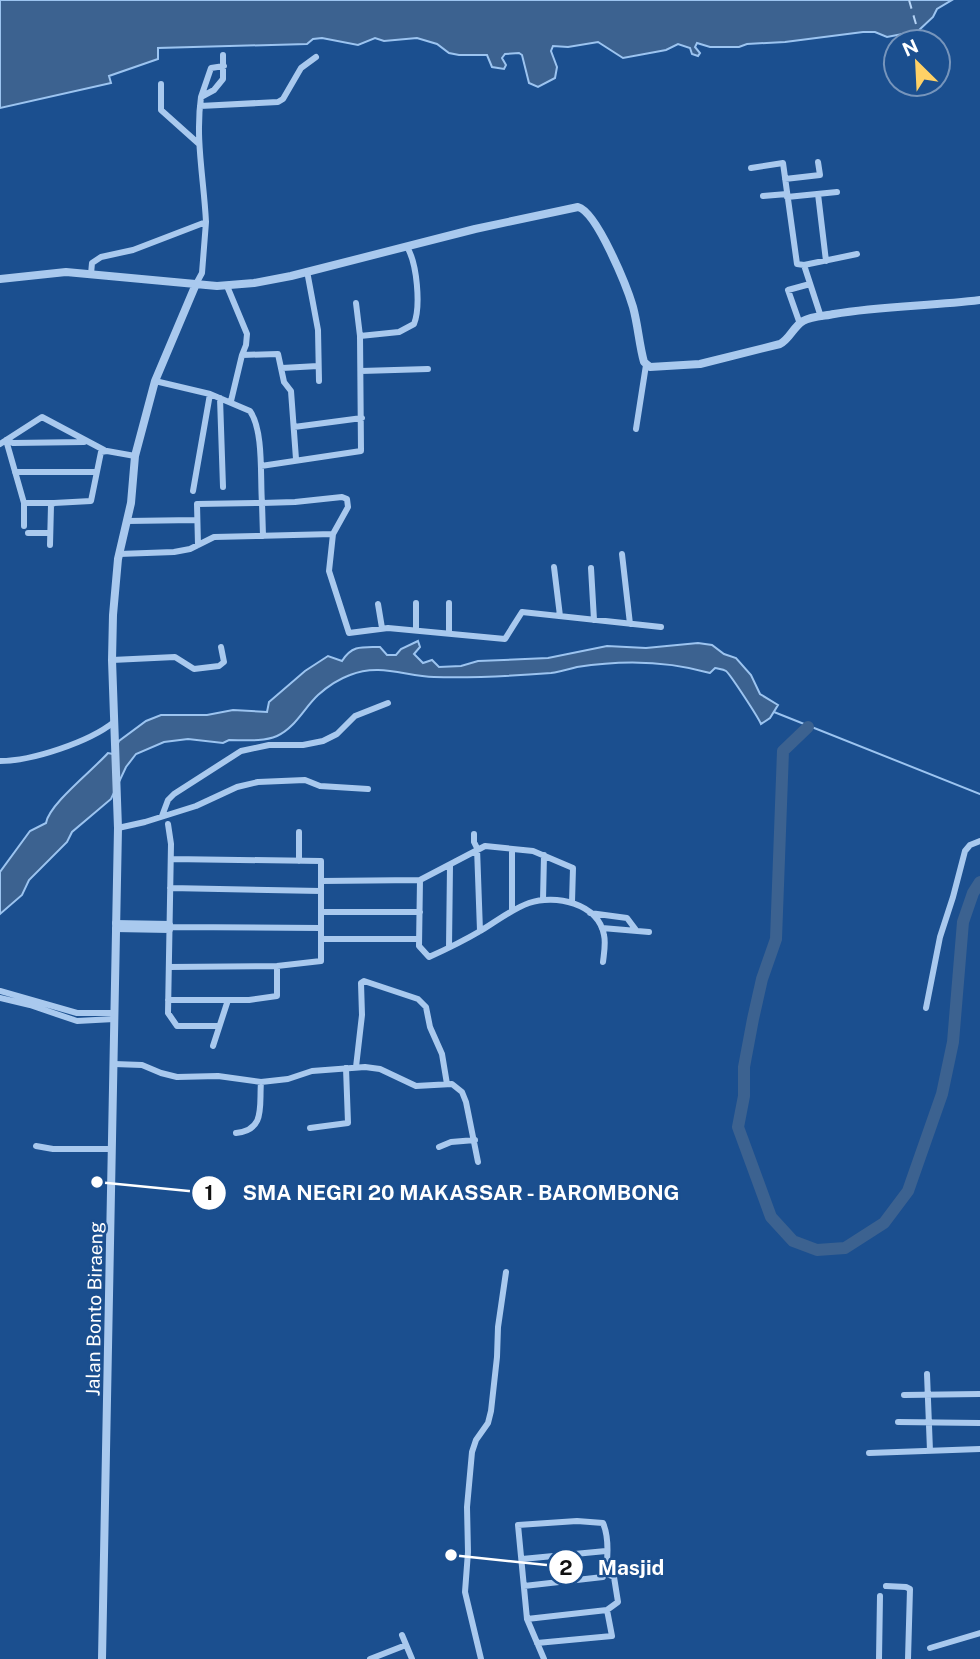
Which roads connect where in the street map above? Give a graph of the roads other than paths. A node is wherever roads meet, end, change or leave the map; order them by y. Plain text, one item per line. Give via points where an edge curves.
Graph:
1 (223, 55) dead end
2 (316, 57) dead end
3 (224, 66) junction
4 (161, 84) dead end
5 (201, 97) junction
6 (200, 106) junction
7 (199, 144) junction
8 (818, 162) dead end
9 (751, 167) dead end
10 (785, 180) junction
11 (837, 192) dead end
12 (818, 194) junction
13 (787, 195) junction
14 (763, 196) dead end
15 (206, 222) junction
16 (407, 247) junction
17 (857, 254) dead end
18 (826, 261) junction
19 (804, 265) junction
20 (306, 271) junction
21 (91, 274) junction
22 (0, 279) edge
23 (196, 284) junction
24 (810, 284) junction
25 (227, 286) junction
26 (980, 300) edge
27 (356, 303) dead end
28 (821, 317) junction
29 (800, 324) junction
30 (360, 336) junction
31 (242, 355) junction
32 (646, 365) junction
33 (318, 366) junction
34 (282, 368) junction
35 (429, 369) dead end
36 (361, 370) junction
37 (319, 380) dead end
38 (155, 381) junction
39 (210, 394) junction
40 (220, 398) junction
41 (231, 401) junction
42 (362, 418) junction
43 (294, 427) junction
44 (636, 429) dead end
45 (3, 442) edge
46 (88, 442) junction
47 (104, 451) junction
48 (135, 456) junction
49 (296, 459) junction
50 (261, 466) junction
51 (15, 472) junction
52 (95, 472) junction
53 (223, 487) dead end
54 (192, 491) dead end
55 (24, 503) junction
56 (53, 503) junction
57 (262, 503) junction
58 (196, 520) junction
59 (127, 521) junction
60 (50, 533) junction
61 (333, 534) junction
62 (262, 536) junction
63 (50, 545) dead end
64 (198, 545) junction
65 (119, 554) junction
66 (622, 554) dead end
67 (554, 567) dead end
68 (590, 568) dead end
69 (416, 603) dead end
70 (449, 603) dead end
71 (378, 604) dead end
72 (560, 616) junction
73 (594, 620) junction
74 (630, 624) junction
75 (661, 627) dead end
76 (382, 628) junction
77 (416, 629) junction
78 (449, 632) junction
79 (221, 647) dead end
80 (112, 660) junction
81 (388, 703) dead end
82 (114, 722) junction
83 (0, 761) edge
84 (368, 789) dead end
85 (162, 816) junction
86 (168, 824) dead end
87 (118, 828) junction
88 (299, 832) dead end
89 (474, 834) dead end
90 (980, 841) edge
91 (477, 848) junction
92 (512, 850) junction
93 (544, 855) junction
94 (171, 859) junction
95 (299, 861) junction
96 (450, 866) junction
97 (420, 880) junction
98 (321, 881) junction
99 (170, 888) junction
100 (321, 891) junction
101 (543, 900) junction
102 (572, 902) junction
103 (512, 911) junction
104 (321, 912) junction
105 (419, 912) junction
106 (590, 913) junction
107 (115, 926) junction
108 (170, 927) junction
109 (321, 928) junction
110 (602, 928) junction
111 (636, 930) junction
112 (480, 931) junction
113 (649, 932) dead end
114 (321, 939) junction
115 (419, 939) junction
116 (449, 947) junction
117 (603, 962) dead end
118 (277, 966) junction
119 (169, 967) junction
120 (0, 991) edge
121 (0, 998) edge
122 (168, 1000) junction
123 (228, 1000) junction
124 (926, 1008) dead end
125 (114, 1016) junction
126 (219, 1026) junction
127 (213, 1046) dead end
128 (114, 1064) junction
129 (356, 1067) junction
130 (346, 1068) junction
131 (261, 1082) junction
132 (447, 1084) junction
133 (310, 1128) dead end
134 (236, 1133) dead end
135 (475, 1140) junction
136 (36, 1146) dead end
137 (439, 1147) dead end
138 (112, 1149) junction
139 (478, 1162) dead end
140 (506, 1272) dead end
141 (928, 1374) dead end
142 (927, 1394) junction
143 (980, 1394) edge
144 (904, 1395) dead end
145 (898, 1422) dead end
146 (929, 1422) junction
147 (980, 1423) edge
148 (980, 1449) edge
149 (930, 1451) junction
150 (869, 1453) dead end
151 (606, 1550) junction
152 (522, 1559) junction
153 (605, 1573) junction
154 (524, 1586) junction
155 (886, 1586) dead end
156 (880, 1596) dead end
157 (607, 1610) junction
158 (527, 1619) junction
159 (980, 1633) edge
160 (402, 1635) dead end
161 (537, 1643) junction
162 (406, 1645) junction
163 (930, 1648) dead end
164 (102, 1659) edge
165 (370, 1659) edge
166 (412, 1659) edge
167 (481, 1659) edge
168 (544, 1659) edge
169 (879, 1659) edge
170 (908, 1659) edge

1 - 3 street
2 - 6 street via 304,64 278,102
3 - 5 street via 220,85
3 - 5 street via 211,68
4 - 7 street via 162,110
5 - 6 street
6 - 7 street
7 - 15 street
8 - 10 street via 820,175
9 - 10 street via 783,163
10 - 13 street
11 - 12 street
12 - 13 street
12 - 18 street
13 - 14 street
13 - 19 street via 797,264
15 - 21 street via 98,259 92,263
15 - 23 street via 202,272
16 - 20 street
16 - 30 street via 415,268 416,319 399,332
16 - 32 street via 582,208 624,282
17 - 18 street
18 - 19 street
19 - 24 street
20 - 25 street
20 - 33 street via 318,330
21 - 22 street
21 - 23 street
23 - 25 street
23 - 38 street, Jalan Bonto Biraeng
24 - 28 street
24 - 29 street via 788,290
25 - 31 street via 247,334
26 - 28 street
27 - 30 street
28 - 29 street
29 - 32 street via 780,344 690,365
30 - 36 street
31 - 34 street via 278,354
31 - 41 street
32 - 44 street
33 - 34 street
33 - 37 street
34 - 43 street via 291,391
35 - 36 street
36 - 42 street
38 - 39 street
38 - 48 street, Jalan Bonto Biraeng
39 - 40 street
39 - 54 street
40 - 41 street
40 - 53 street
41 - 50 street via 253,415
42 - 43 street
42 - 49 street via 359,452
43 - 49 street
45 - 46 street
45 - 46 street via 42,417
45 - 51 street
46 - 47 street
47 - 48 street
47 - 52 street
48 - 59 street, Jalan Bonto Biraeng
49 - 50 street
50 - 57 street
51 - 52 street
51 - 55 street
52 - 56 street via 90,502
55 - 56 street
55 - 60 street via 26,529
56 - 60 street
57 - 58 street via 197,504
57 - 61 street via 344,497 348,506
57 - 62 street
58 - 59 street
58 - 64 street
59 - 65 street, Jalan Bonto Biraeng
60 - 63 street
61 - 62 street
61 - 76 street via 329,571 349,633
62 - 64 street via 214,537
64 - 65 street via 174,552
65 - 80 street, Jalan Bonto Biraeng
66 - 74 street
67 - 72 street
68 - 73 street
69 - 77 street
70 - 78 street
71 - 76 street
72 - 73 street
72 - 78 street via 522,611 505,639
73 - 74 street
74 - 75 street
76 - 77 street
77 - 78 street
79 - 80 street via 223,663 216,667 192,668 175,657
80 - 82 street, Jalan Bonto Biraeng
81 - 85 street via 355,716 323,741 269,745 233,755 174,794
82 - 83 street via 36,757
82 - 87 street, Jalan Bonto Biraeng
84 - 85 street via 320,786 305,780 258,782
85 - 87 street
86 - 94 street
87 - 107 street, Jalan Bonto Biraeng
88 - 95 street
89 - 91 street
90 - 124 street via 965,851 940,937
91 - 92 street
91 - 96 street
91 - 112 street
92 - 93 street
92 - 103 street
93 - 101 street
93 - 102 street via 573,868
94 - 95 street
94 - 99 street
95 - 98 street via 321,861
96 - 97 street
96 - 116 street
97 - 98 street
97 - 105 street
98 - 100 street
99 - 100 street
99 - 108 street
100 - 104 street
101 - 102 street
101 - 103 street
102 - 106 street
103 - 112 street
104 - 105 street
104 - 109 street
105 - 115 street
106 - 110 street
106 - 111 street via 627,918
107 - 108 street
107 - 125 street, Jalan Bonto Biraeng
108 - 109 street
108 - 119 street
109 - 114 street
110 - 111 street
110 - 117 street
111 - 113 street
112 - 116 street
114 - 115 street
114 - 118 street via 321,961
115 - 116 street via 429,957
118 - 119 street
118 - 123 street via 277,996
119 - 122 street
120 - 125 street via 77,1013
121 - 125 street via 77,1021
122 - 123 street
122 - 126 street via 168,1013 177,1026
123 - 126 street
125 - 128 street, Jalan Bonto Biraeng
126 - 127 street
128 - 131 street via 142,1065 177,1077
128 - 138 street, Jalan Bonto Biraeng
129 - 130 street
129 - 132 street via 380,1069 416,1086
129 - 132 street via 364,981 424,1003
130 - 131 street via 312,1070
130 - 133 street via 348,1123
131 - 134 street via 257,1124
132 - 135 street via 464,1097
135 - 137 street
135 - 139 street
136 - 138 street
138 - 164 street, Jalan Bonto Biraeng
140 - 167 street via 491,1410 472,1452 467,1507 464,1584
141 - 142 street
142 - 143 street
142 - 144 street
142 - 146 street
145 - 146 street
146 - 147 street
146 - 149 street
148 - 149 street
149 - 150 street
151 - 152 street
151 - 152 street via 603,1523 518,1525
151 - 153 street
152 - 154 street
153 - 154 street via 603,1577
153 - 157 street via 614,1577 618,1593 618,1602
154 - 158 street
155 - 170 street via 910,1589
156 - 169 street
157 - 158 street
157 - 161 street via 612,1636
158 - 161 street
159 - 163 street
160 - 162 street
161 - 168 street
162 - 165 street
162 - 166 street

